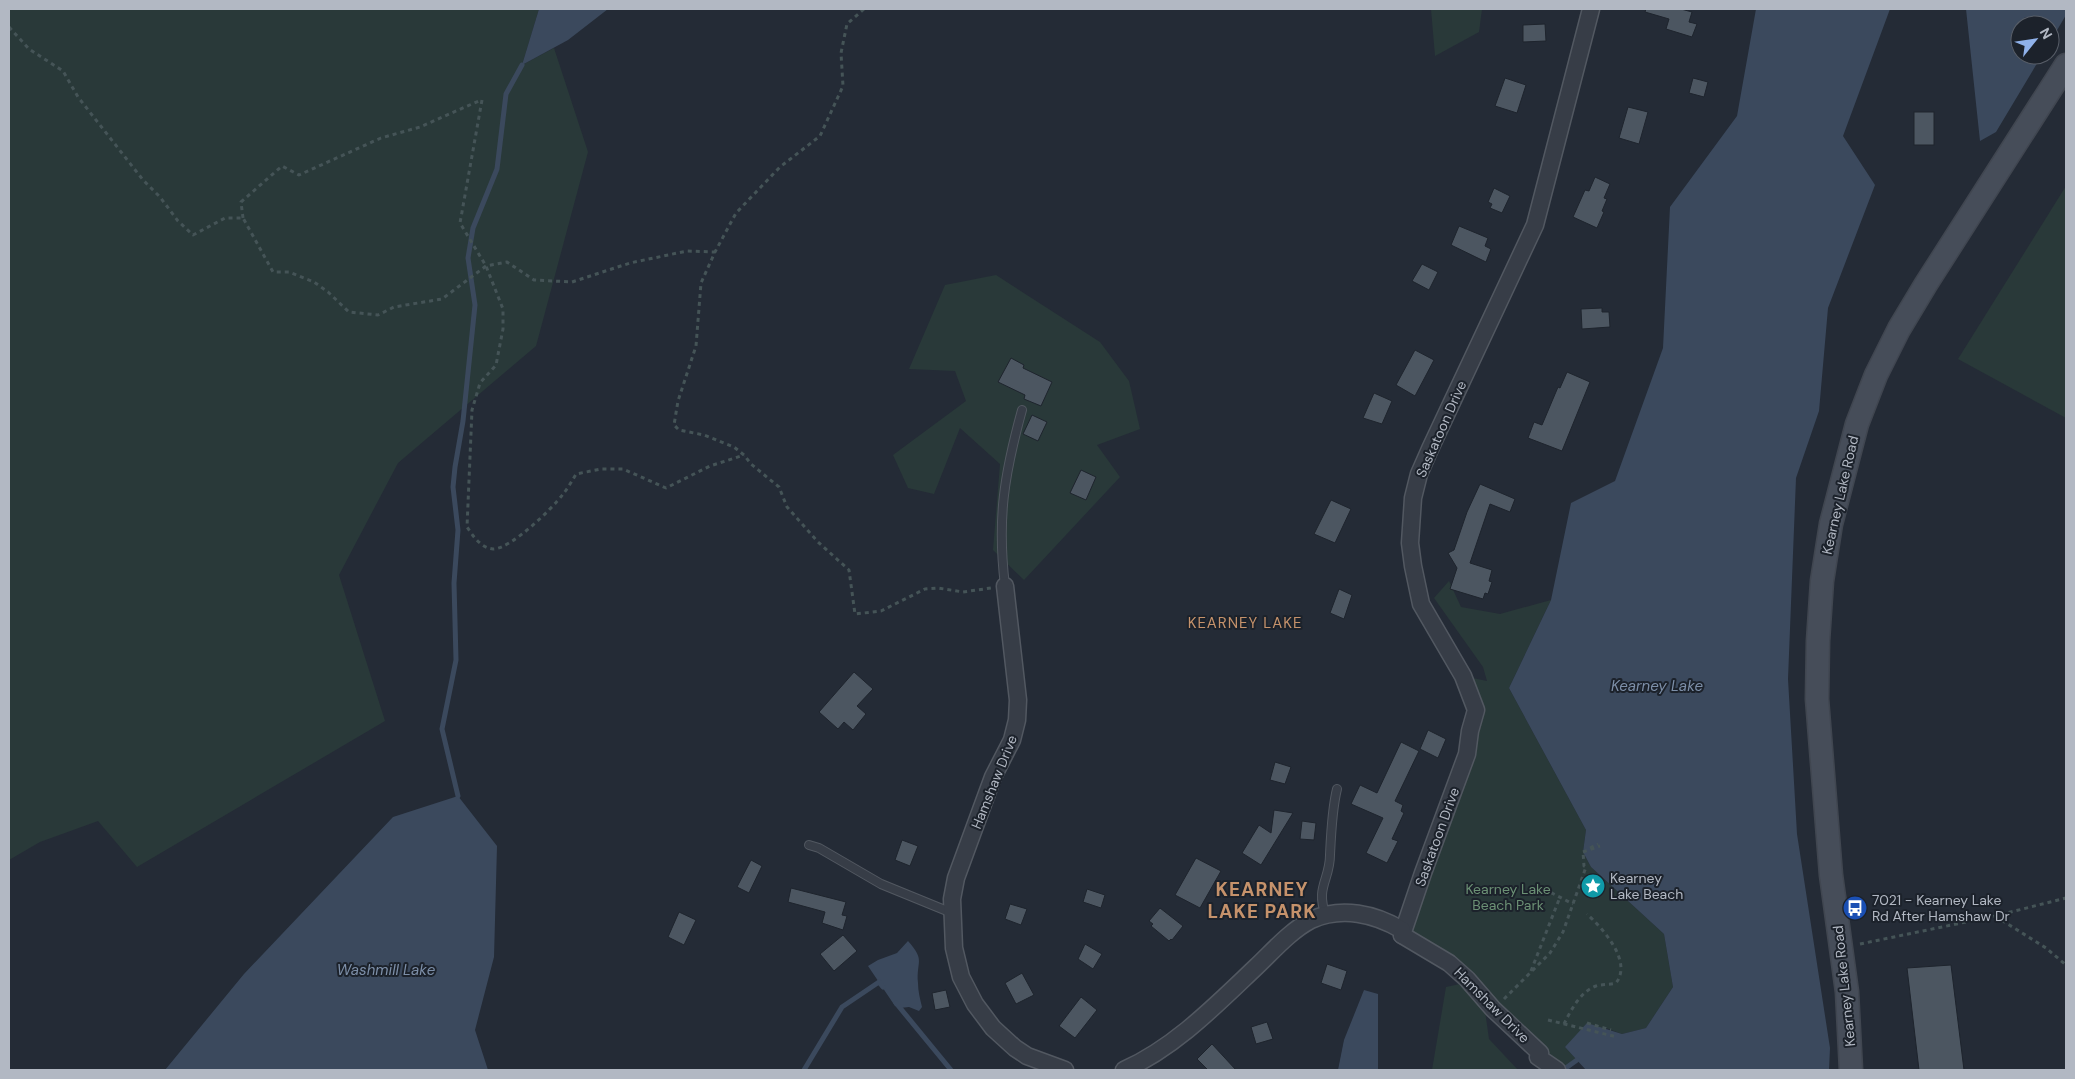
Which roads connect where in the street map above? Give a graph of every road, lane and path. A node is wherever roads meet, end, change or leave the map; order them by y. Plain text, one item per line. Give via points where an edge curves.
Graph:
1 (864, 9) edge
2 (1591, 9) edge
3 (9, 27) edge
4 (2066, 65) edge
5 (243, 218) junction
6 (715, 252) junction
7 (486, 266) junction
8 (1022, 410) dead end
9 (744, 455) junction
10 (1005, 586) junction
11 (1337, 789) dead end
12 (810, 845) dead end
13 (1599, 845) dead end
14 (1544, 888) dead end
15 (1560, 897) junction
16 (2066, 898) edge
17 (1573, 904) junction
18 (952, 913) junction
19 (1587, 914) dead end
20 (1326, 916) junction
21 (1995, 916) junction
22 (1402, 935) junction
23 (1842, 948) junction
24 (2066, 965) edge
25 (1530, 974) junction
26 (1494, 1009) junction
27 (1548, 1020) dead end
28 (1587, 1023) dead end
29 (1564, 1024) junction
30 (1611, 1030) dead end
31 (1617, 1037) dead end
32 (1148, 1064) edge
33 (1065, 1070) edge
34 (1124, 1070) edge
35 (1557, 1070) edge
36 (1851, 1070) edge

1 - 6 path via 847,24 841,53 842,86 820,136 780,167 736,213
2 - 22 street, Saskatoon Drive via 1535,225 1430,449 1413,498 1410,543 1421,604 1464,676 1476,710 1467,754
3 - 5 path via 29,49 63,71 78,97 142,180 193,236 225,218
4 - 23 main road, Kearney Lake Road via 1899,329 1857,424 1831,524 1822,581 1817,689 1830,875
5 - 7 path via 273,272 289,272 314,282 349,312 378,315 394,307 442,299
5 - 7 path via 241,202 282,166 299,175 381,138 420,127 482,100 460,222
6 - 7 path via 687,251 630,263 572,282 534,280 507,262
6 - 9 path via 701,283 696,346 678,401 674,425 679,430 704,435 734,447
7 - 9 path via 503,308 503,329 496,365 480,383 472,410 467,527 477,542 493,549 506,544 532,526 563,495 576,474 623,469 666,488 710,466
8 - 10 lane, Hamshaw Drive via 1010,452 1003,498 1000,543
9 - 10 path via 750,464 779,487 787,507 849,570 855,614 881,611 925,588 963,592
10 - 18 street, Hamshaw Drive via 1018,700 1017,720 1012,740 993,777 956,878
11 - 20 lane via 1329,864 1322,888
12 - 18 lane via 881,884
13 - 17 path via 1583,852 1586,867
14 - 15 path
15 - 17 path
15 - 25 path
16 - 21 path
17 - 25 path via 1563,932 1550,953
18 - 33 street, Hamshaw Drive via 954,948 961,977 983,1016 1015,1048
19 - 29 path via 1608,936 1620,964 1620,978 1616,983 1597,986 1585,993
20 - 22 street, Hamshaw Drive via 1352,912 1370,915 1402,930
20 - 32 street, Hamshaw Drive via 1311,920 1296,930
21 - 23 path
21 - 24 path via 2046,948
22 - 26 street, Hamshaw Drive via 1449,963
23 - 36 main road, Kearney Lake Road
25 - 26 path
26 - 35 street, Hamshaw Drive via 1540,1053 1538,1058
27 - 29 path
28 - 30 path
29 - 31 path
32 - 34 street, Hamshaw Drive

